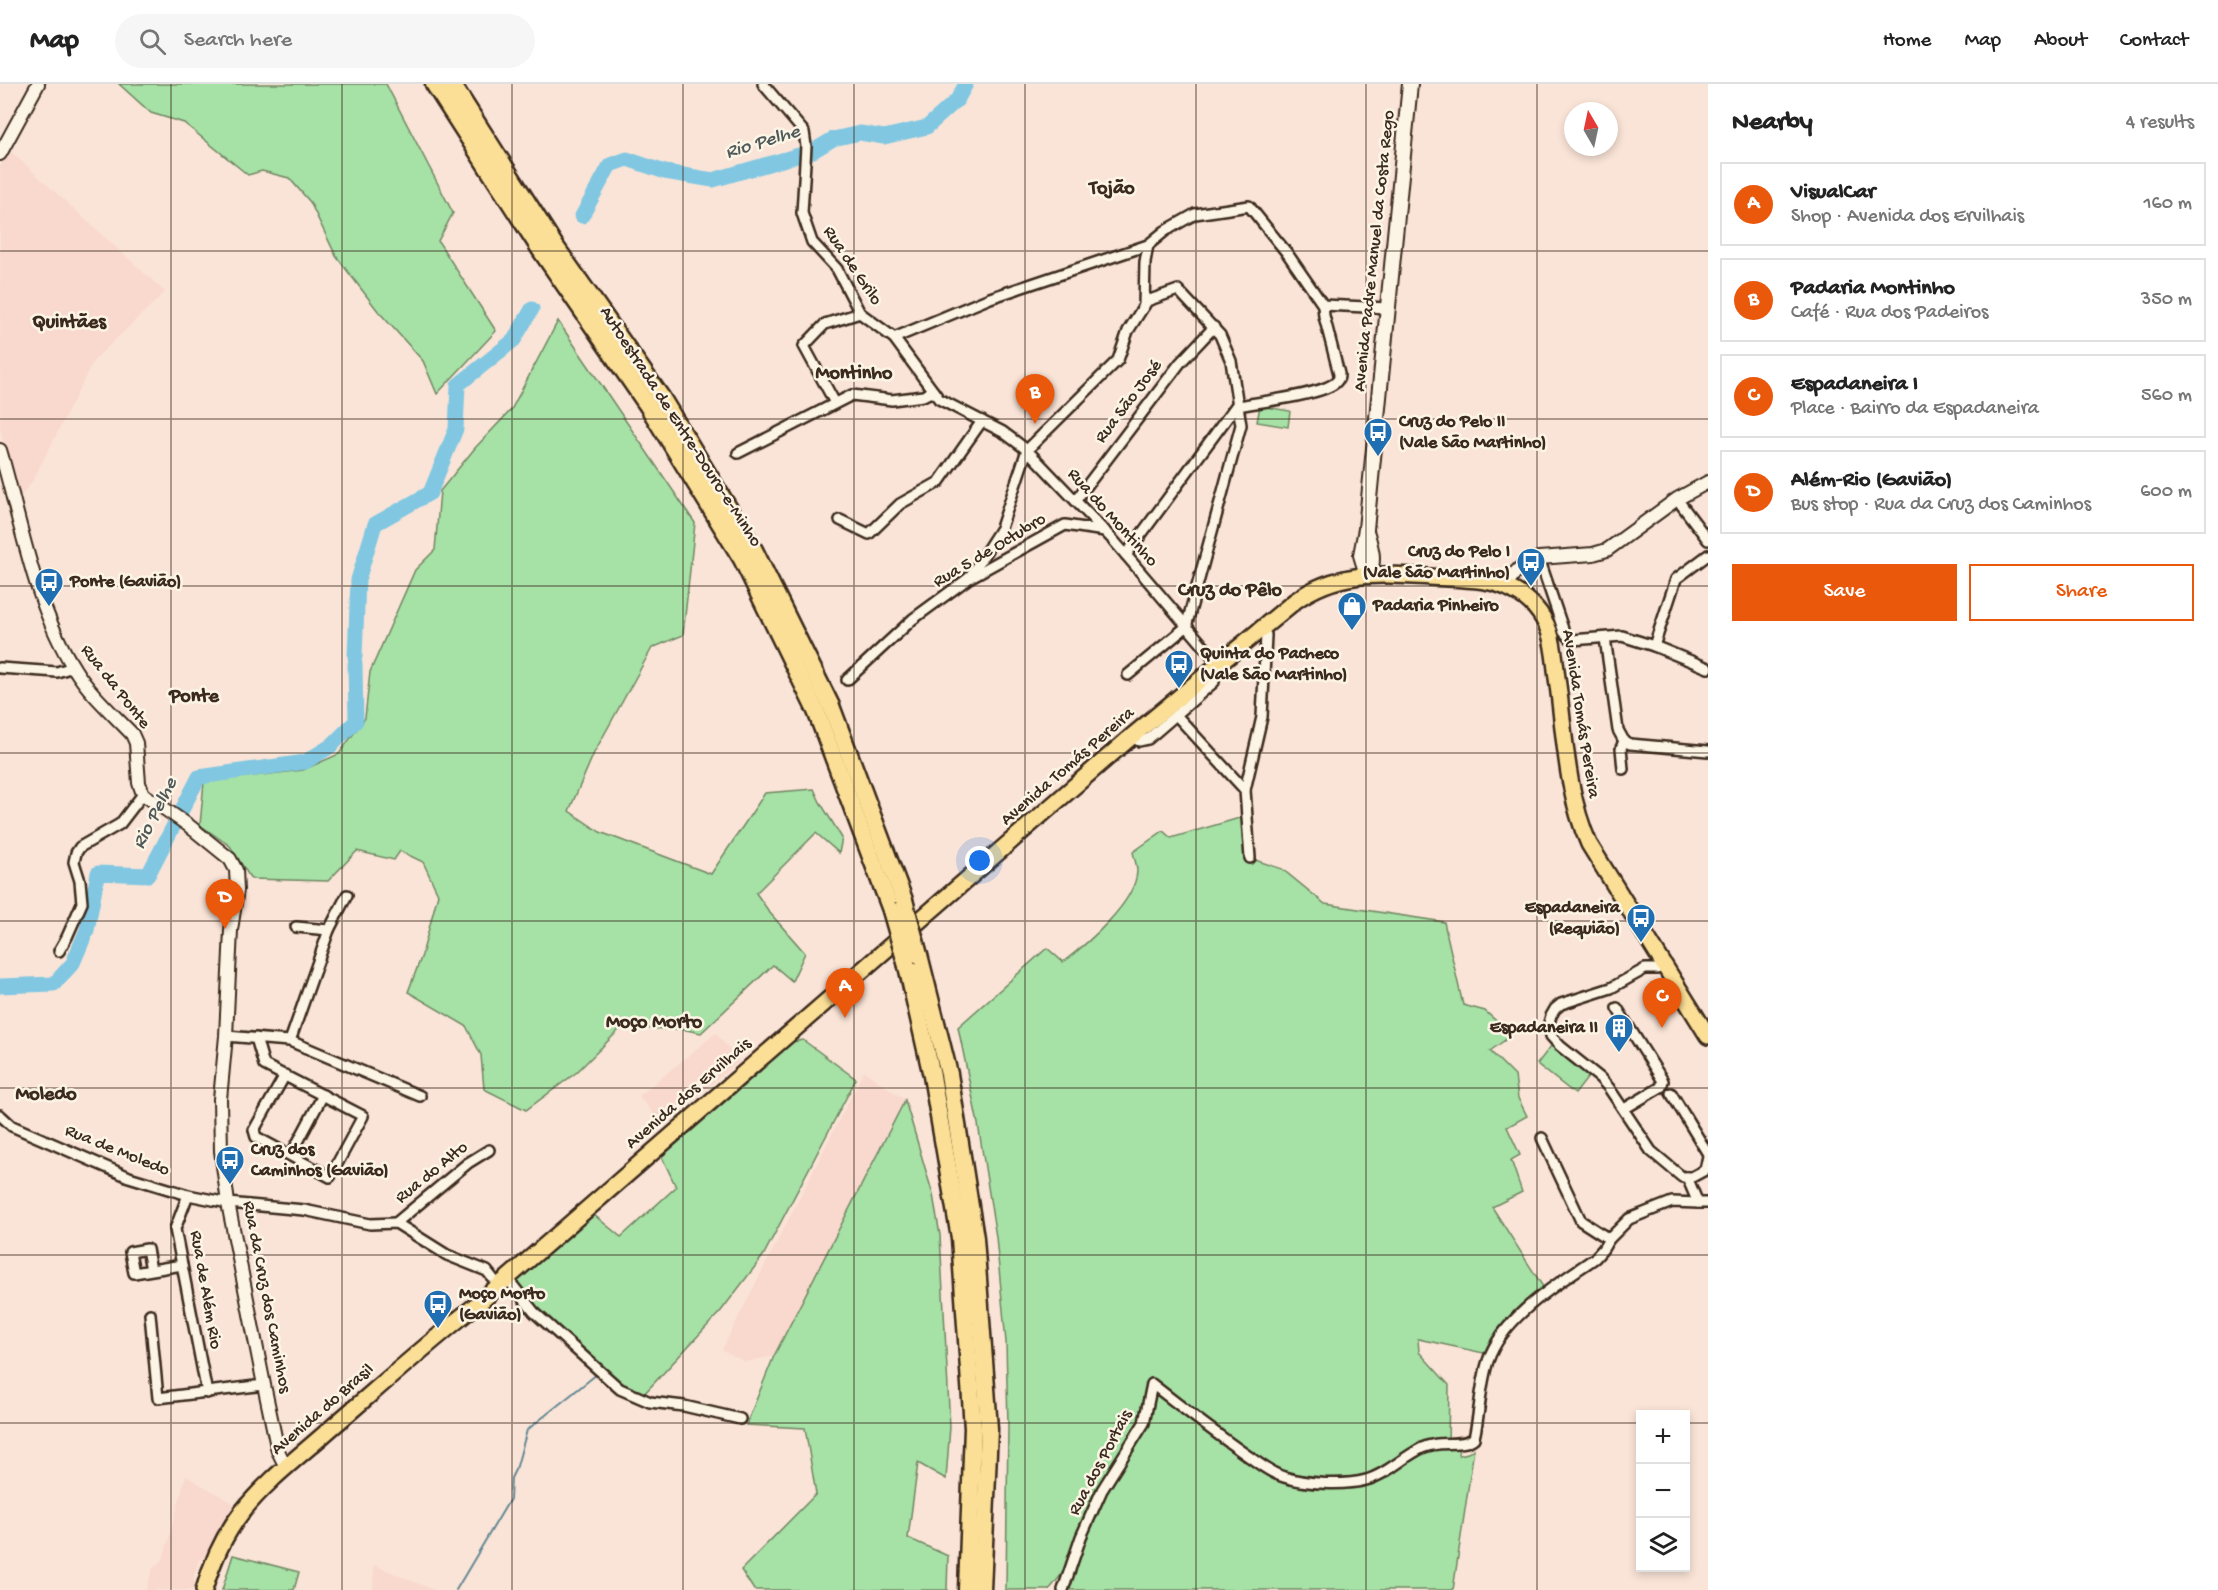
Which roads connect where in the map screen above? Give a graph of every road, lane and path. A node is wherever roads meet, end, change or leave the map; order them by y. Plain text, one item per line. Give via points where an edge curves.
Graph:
1 (38, 84) edge
2 (435, 84) edge
3 (452, 84) edge
4 (763, 84) edge
5 (1410, 84) edge
6 (0, 154) edge
7 (1148, 245) junction
8 (1323, 305) junction
9 (1144, 306) junction
10 (1388, 308) junction
11 (860, 313) junction
12 (1214, 327) junction
13 (894, 338) junction
14 (933, 391) junction
15 (835, 404) junction
16 (1238, 405) junction
17 (982, 421) junction
18 (0, 450) edge
19 (1027, 450) junction
20 (738, 453) dead end
21 (1708, 482) edge
22 (1076, 500) junction
23 (1677, 500) junction
24 (840, 520) dead end
25 (1105, 531) junction
26 (1708, 540) edge
27 (1366, 552) junction
28 (1126, 555) junction
29 (1708, 555) edge
30 (1539, 558) junction
31 (1367, 575) junction
32 (1395, 575) junction
33 (969, 578) junction
34 (1328, 582) junction
35 (1506, 586) junction
36 (1186, 627) junction
37 (1261, 629) junction
38 (1605, 638) junction
39 (1654, 646) junction
40 (1216, 666) junction
41 (73, 667) junction
42 (0, 668) edge
43 (1708, 668) edge
44 (1128, 675) dead end
45 (847, 680) dead end
46 (1176, 715) junction
47 (1131, 737) junction
48 (1624, 741) junction
49 (1708, 751) edge
50 (1623, 769) dead end
51 (1245, 790) junction
52 (143, 794) junction
53 (1251, 858) dead end
54 (347, 895) dead end
55 (897, 905) junction
56 (296, 927) dead end
57 (330, 930) junction
58 (905, 934) joint
59 (58, 951) dead end
60 (1661, 959) junction
61 (913, 961) junction
62 (1646, 969) junction
63 (1617, 1008) dead end
64 (226, 1036) junction
65 (1708, 1036) edge
66 (256, 1038) junction
67 (290, 1041) junction
68 (285, 1075) junction
69 (1671, 1093) dead end
70 (323, 1095) junction
71 (420, 1096) dead end
72 (1624, 1109) junction
73 (0, 1115) edge
74 (1542, 1138) dead end
75 (489, 1150) dead end
76 (291, 1155) junction
77 (1708, 1155) edge
78 (1687, 1177) junction
79 (188, 1195) junction
80 (228, 1203) junction
81 (1698, 1203) junction
82 (1708, 1203) edge
83 (396, 1223) junction
84 (1609, 1239) junction
85 (182, 1265) junction
86 (151, 1270) dead end
87 (502, 1281) junction
88 (150, 1314) dead end
89 (264, 1385) junction
90 (207, 1393) junction
91 (740, 1419) dead end
92 (276, 1438) junction
93 (300, 1456) junction
94 (286, 1467) junction
95 (204, 1590) edge
96 (967, 1590) edge
97 (982, 1590) edge
98 (1063, 1590) edge

1 - 6 street
2 - 55 highway, Autoestrada de Entre-Douro-e-Minho via 542,252 648,406 742,559 816,711
3 - 55 highway, Autoestrada de Entre-Douro-e-Minho via 555,246 661,397 754,550 831,706
4 - 11 street, Rua de Grilo via 804,132 802,213 812,242 837,269
5 - 10 main road, Avenida Padre Manuel da Costa Rego
7 - 8 street via 1195,214 1249,206
7 - 9 street
7 - 13 street via 990,298
8 - 10 street
8 - 16 street via 1339,374 1335,384 1313,392
9 - 12 street via 1147,301 1178,290
9 - 19 street via 1128,331 1118,360
10 - 27 main road, Avenida Padre Manuel da Costa Rego
11 - 13 street, Rua de Grilo
11 - 15 street via 825,324 804,346
12 - 16 street via 1231,361
12 - 22 street, Rua São José via 1180,363
13 - 14 street, Rua de Grilo
14 - 15 street via 892,400 852,395
14 - 17 street, Rua de Grilo via 939,399
15 - 20 street
16 - 28 street
16 - 36 street via 1241,425
17 - 19 street, Rua de Grilo
17 - 24 street via 939,482 900,504 869,534
18 - 41 street, Rua da Ponte via 37,583
19 - 22 street, Rua do Montinho
19 - 33 street via 1001,528
21 - 23 street
22 - 25 street, Rua do Montinho
23 - 26 street
23 - 30 street via 1607,550
25 - 28 street, Rua do Montinho
25 - 33 street, Rua 5 de Octubro via 1065,525
27 - 31 main road, Avenida Padre Manuel da Costa Rego
27 - 32 main road
27 - 34 main road via 1345,574
28 - 36 street, Rua do Montinho
29 - 39 street via 1676,579
30 - 35 street via 1522,565
30 - 38 street via 1564,632 1572,640
31 - 32 main road, Avenida Tomás Pereira
31 - 34 main road, Avenida Tomás Pereira
32 - 35 main road, Avenida Tomás Pereira
33 - 45 street, Rua 5 de Octubro via 913,619
34 - 37 main road, Avenida Tomás Pereira via 1307,592
35 - 60 main road, Avenida Tomás Pereira via 1531,603 1549,630 1579,822
36 - 40 street, Rua do Montinho
36 - 44 street
37 - 40 main road, Avenida Tomás Pereira
37 - 51 street via 1266,635 1262,717
38 - 39 street via 1622,636
38 - 48 street via 1618,730
39 - 43 street
40 - 46 street via 1214,682
40 - 47 main road, Avenida Tomás Pereira
41 - 42 street via 57,672
41 - 52 street, Rua da Ponte via 132,734
46 - 47 street via 1148,739 1139,741
46 - 51 street
47 - 58 main road, Avenida Tomás Pereira
48 - 49 street
48 - 50 street
51 - 53 street
52 - 59 street via 120,824 80,846 74,862 82,903
52 - 64 street, Rua da Cruz dos Caminhos via 230,859 236,870
54 - 57 street
55 - 61 highway, Autoestrada de Entre-Douro-e-Minho, bridge
56 - 57 street
57 - 67 street
58 - 87 main road, Avenida dos Ervilhais
60 - 62 street via 1657,969
60 - 62 street via 1650,957
60 - 65 main road, Avenida Tomás Pereira
61 - 96 highway, Autoestrada de Entre-Douro-e-Minho via 960,1238 973,1428
61 - 97 highway, Autoestrada de Entre-Douro-e-Minho via 949,1074 975,1238 989,1429
62 - 72 street via 1611,988 1561,1004 1549,1023 1551,1036 1600,1078
63 - 72 street via 1663,1081 1660,1087
64 - 66 street
64 - 80 street, Rua da Cruz dos Caminhos via 219,1112
66 - 67 street
66 - 68 street via 264,1065
67 - 71 street
68 - 70 street
68 - 76 street via 254,1130 256,1137
69 - 77 street
70 - 76 street
70 - 76 street via 363,1116 330,1177
72 - 78 street via 1650,1151
73 - 79 street, Rua de Moledo via 12,1126 129,1177
74 - 84 street via 1581,1221
75 - 83 street, Rua do Alto via 468,1162
77 - 78 street via 1705,1170
78 - 81 street
79 - 80 street, Rua de Moledo
79 - 85 street, Rua de Além Rio via 175,1228
80 - 83 street, Rua de Moledo via 304,1210 370,1224
80 - 89 street, Rua da Cruz dos Caminhos
81 - 82 street
81 - 84 street via 1672,1202 1629,1219
83 - 87 street via 447,1255
84 - 98 street, Rua dos Portais via 1595,1258 1519,1315 1494,1346 1484,1375 1474,1438 1463,1443 1426,1445 1366,1480 1313,1482 1283,1477 1226,1441 1152,1384 1140,1432 1102,1490
85 - 86 street
85 - 90 street, Rua de Além Rio
87 - 91 street via 620,1389 650,1402
87 - 93 main road, Avenida do Brasil
88 - 90 street via 158,1398
89 - 90 street
89 - 92 street, Rua da Cruz dos Caminhos
92 - 93 street via 290,1454
92 - 94 street, Rua da Cruz dos Caminhos
93 - 94 main road, Avenida do Brasil
94 - 95 main road, Avenida do Brasil via 230,1529

